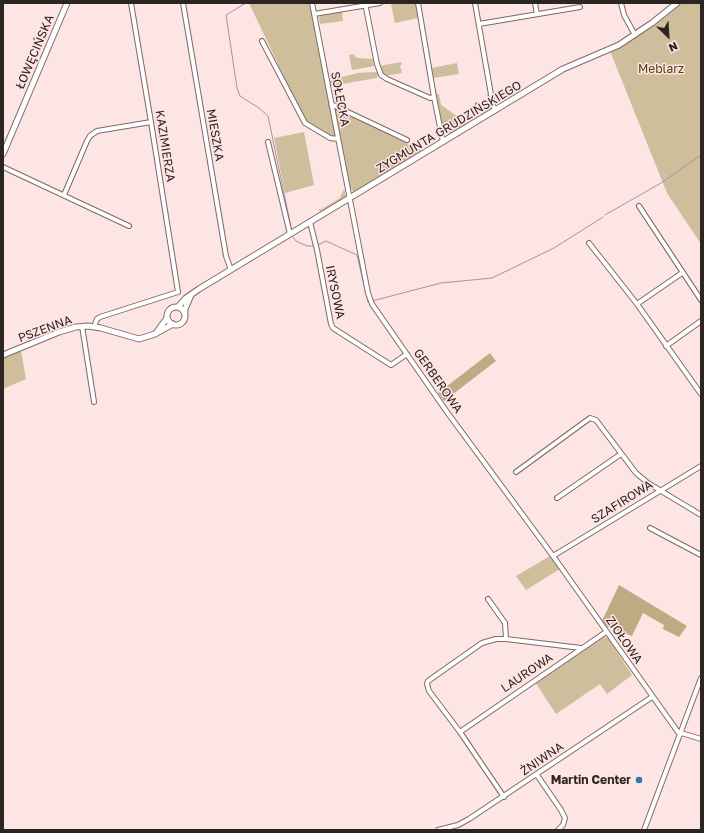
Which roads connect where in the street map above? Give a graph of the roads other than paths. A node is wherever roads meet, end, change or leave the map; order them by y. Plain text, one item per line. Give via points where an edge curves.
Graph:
1 (67, 3) edge
2 (131, 3) edge
3 (183, 3) edge
4 (312, 3) edge
5 (380, 3) edge
6 (418, 3) edge
7 (475, 3) edge
8 (536, 3) edge
9 (621, 3) edge
10 (677, 3) edge
11 (365, 4) edge
12 (580, 7) dead end
13 (314, 14) junction
14 (537, 14) junction
15 (479, 24) junction
16 (635, 35) junction
17 (262, 41) dead end
18 (434, 97) junction
19 (331, 104) junction
20 (496, 110) junction
21 (151, 122) junction
22 (338, 139) junction
23 (407, 140) dead end
24 (268, 142) dead end
25 (443, 142) junction
26 (3, 154) edge
27 (3, 168) edge
28 (64, 194) junction
29 (349, 198) junction
30 (639, 206) dead end
31 (310, 222) junction
32 (129, 226) dead end
33 (290, 234) junction
34 (589, 243) dead end
35 (231, 270) junction
36 (682, 273) junction
37 (191, 294) junction
38 (701, 300) edge
39 (637, 304) junction
40 (178, 307) junction
41 (185, 312) junction
42 (168, 318) junction
43 (701, 321) edge
44 (173, 324) junction
45 (82, 326) junction
46 (94, 327) junction
47 (156, 334) junction
48 (666, 346) junction
49 (407, 354) junction
50 (3, 355) edge
51 (701, 394) edge
52 (94, 402) dead end
53 (621, 454) junction
54 (701, 466) edge
55 (516, 472) dead end
56 (661, 490) junction
57 (557, 498) dead end
58 (701, 515) edge
59 (650, 528) dead end
60 (701, 554) edge
61 (553, 556) junction
62 (488, 599) dead end
63 (606, 632) junction
64 (506, 639) junction
65 (581, 648) junction
66 (701, 678) edge
67 (652, 697) junction
68 (460, 732) junction
69 (681, 733) junction
70 (701, 739) edge
71 (537, 775) junction
72 (504, 797) junction
73 (438, 830) edge
74 (558, 830) edge
75 (644, 830) edge

1 - 26 street, ŁOWĘCIŃSKA
2 - 21 street, KAZIMIERZA
3 - 35 street, MIESZKA via 226,256
4 - 13 street, SOŁECKA
5 - 11 street
6 - 18 street
7 - 15 street
8 - 14 street
9 - 16 street via 624,15
10 - 16 street, ZYGMUNTA GRUDZIŃSKIEGO
11 - 13 street
11 - 18 street via 381,75 430,98
12 - 14 street
13 - 19 street, SOŁECKA
14 - 15 street
15 - 20 street via 493,106
16 - 20 street, ZYGMUNTA GRUDZIŃSKIEGO via 612,49 564,69
17 - 22 street via 305,124 330,138
18 - 25 street
19 - 22 street, SOŁECKA
19 - 23 street
20 - 25 street, ZYGMUNTA GRUDZIŃSKIEGO
21 - 28 street via 93,134 87,141
21 - 46 street, KAZIMIERZA via 178,292 100,317
22 - 29 street, SOŁECKA
24 - 33 street
25 - 29 street, ZYGMUNTA GRUDZIŃSKIEGO
27 - 28 street
28 - 32 street
29 - 31 street, ZYGMUNTA GRUDZIŃSKIEGO
29 - 49 street, GERBEROWA via 369,299
30 - 36 street
31 - 33 street, ZYGMUNTA GRUDZIŃSKIEGO
31 - 49 street, IRYSOWA via 333,328 391,365
33 - 35 street, ZYGMUNTA GRUDZIŃSKIEGO
34 - 39 street
35 - 37 street
36 - 38 street
36 - 39 street
37 - 40 street
37 - 41 street, PSZENNA
39 - 48 street
40 - 41 street
40 - 42 street via 170,309
41 - 44 street, PSZENNA via 183,322
42 - 44 street
42 - 47 street
43 - 48 street
44 - 47 street, PSZENNA
45 - 46 street, PSZENNA
45 - 50 street, PSZENNA via 64,330
45 - 52 street
46 - 47 street, PSZENNA via 139,338
48 - 51 street
49 - 61 street, GERBEROWA
53 - 55 street via 596,420 590,418
53 - 56 street via 636,473
53 - 57 street
54 - 56 street, SZAFIROWA
56 - 58 street
56 - 61 street, SZAFIROWA
59 - 60 street
61 - 63 street, ZIOŁOWA
62 - 64 street via 505,623
63 - 65 street, LAUROWA
63 - 67 street, ZIOŁOWA
64 - 65 street
64 - 68 street via 482,643 428,681 429,691
65 - 68 street, LAUROWA
66 - 69 street
67 - 69 street, ZIOŁOWA
67 - 71 street, ŻNIWNA
68 - 72 street
69 - 70 street
69 - 75 street
71 - 72 street, ŻNIWNA
71 - 74 street via 565,818
72 - 73 street, ŻNIWNA via 464,822

